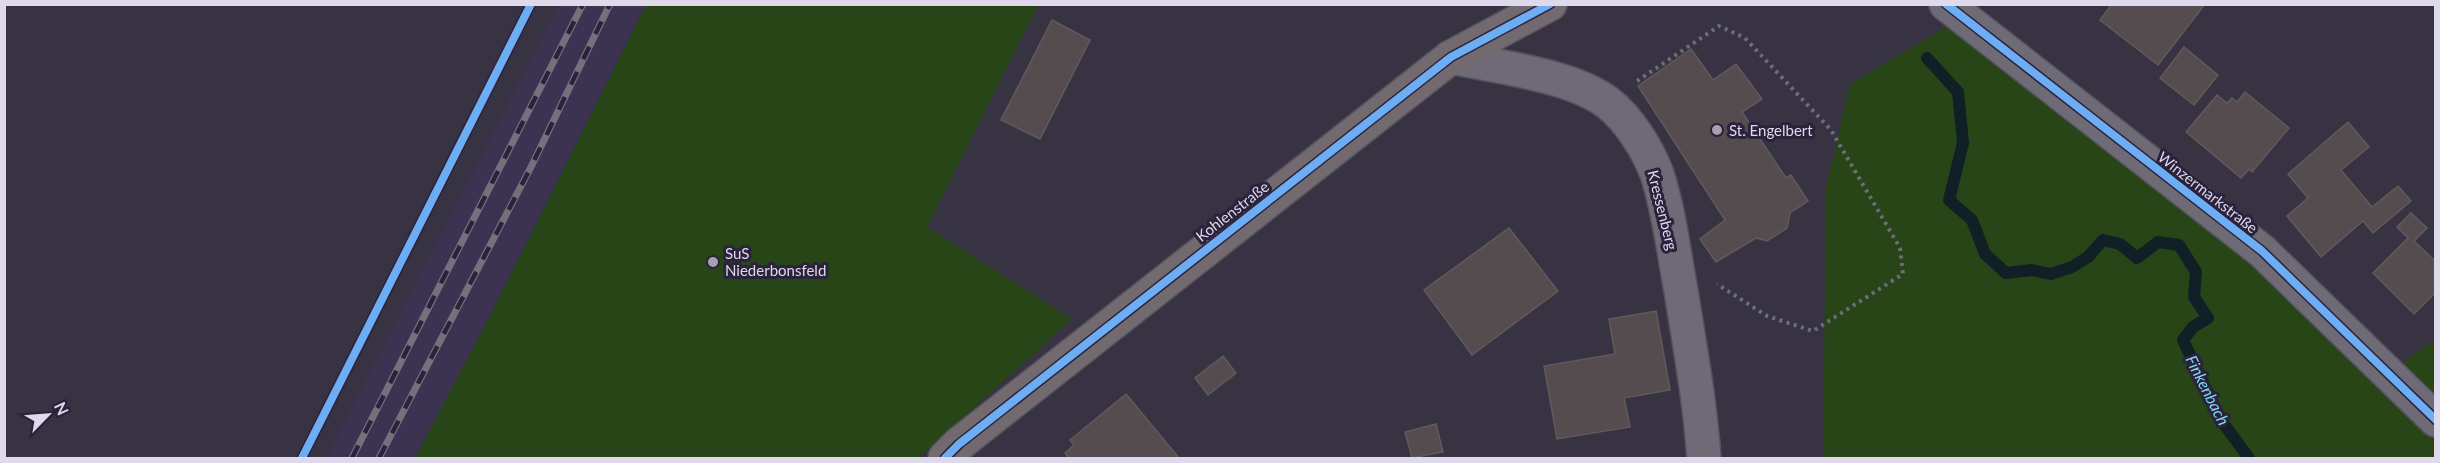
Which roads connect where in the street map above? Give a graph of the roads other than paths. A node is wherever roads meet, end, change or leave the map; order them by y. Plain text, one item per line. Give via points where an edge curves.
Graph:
1 (1550, 4) edge
2 (1946, 4) edge
3 (1451, 57) junction
4 (2436, 420) edge
5 (945, 459) edge
6 (1704, 459) edge

1 - 3 main road, Kohlenstraße
2 - 4 street, Winzermarkstraße via 2262,251
3 - 5 main road, Kohlenstraße via 1088,341
3 - 6 street, Kressenberg via 1566,82 1588,91 1609,104 1642,145 1656,174 1675,259 1700,410

